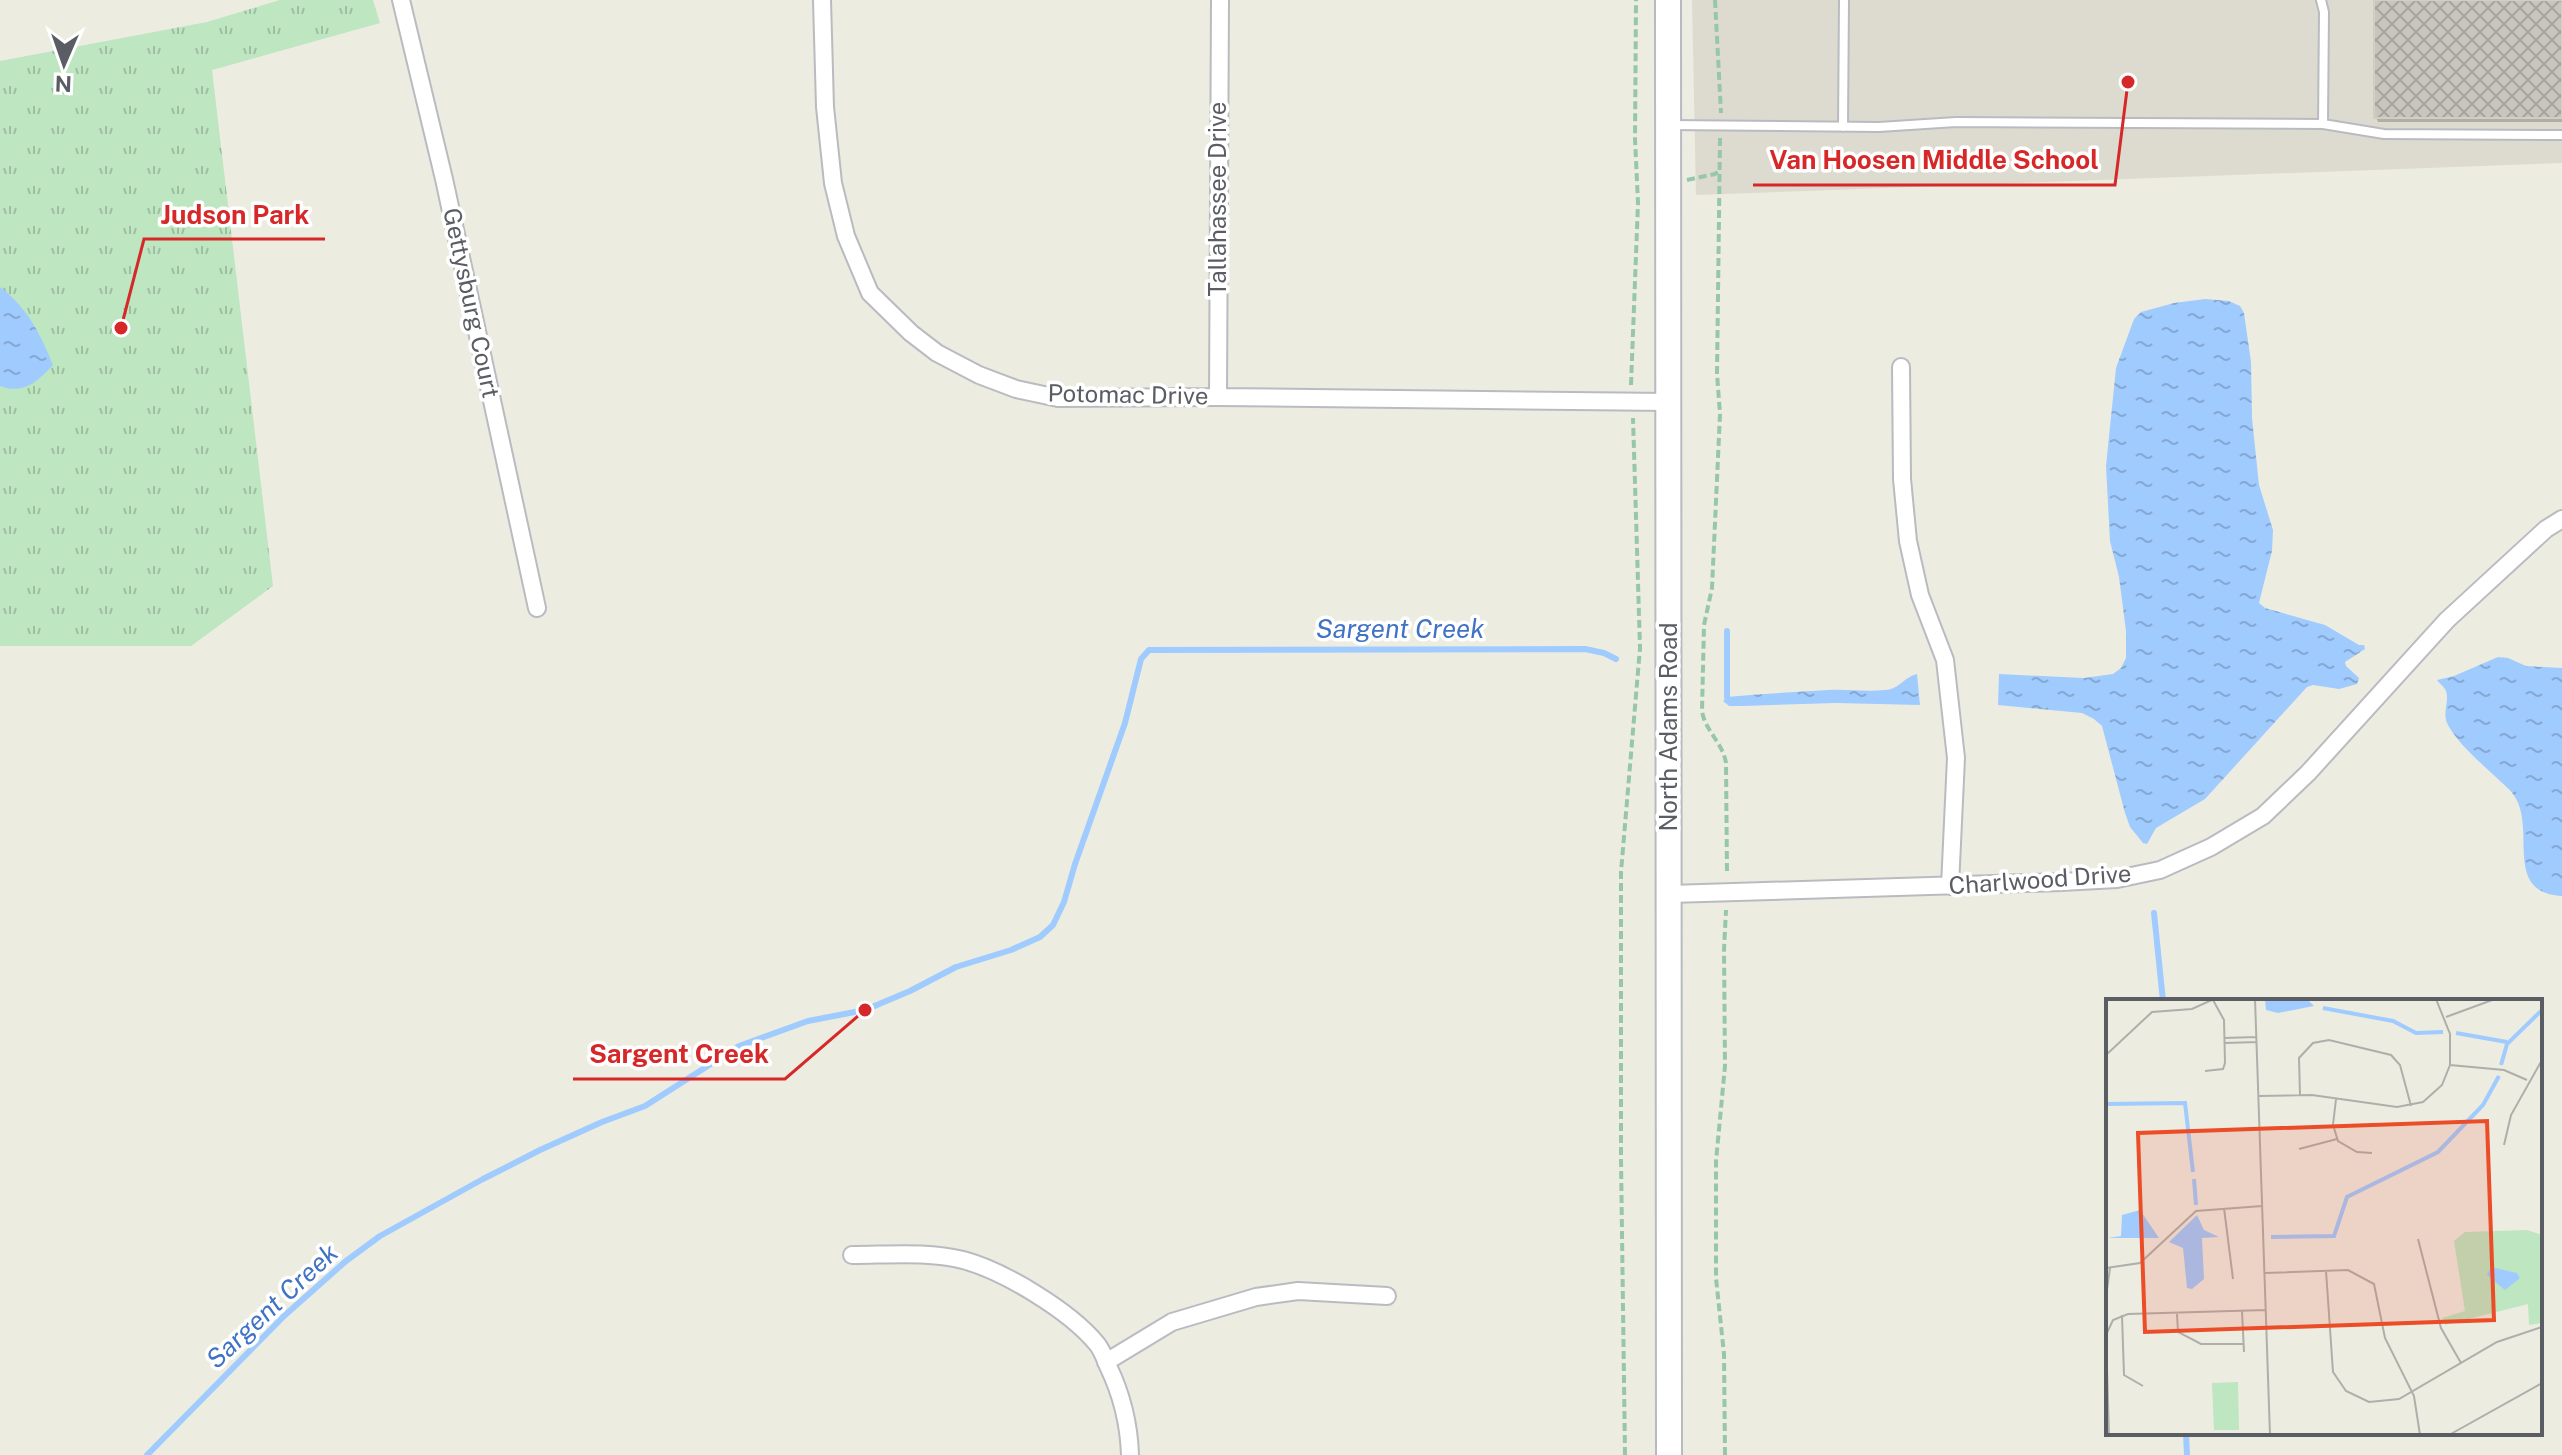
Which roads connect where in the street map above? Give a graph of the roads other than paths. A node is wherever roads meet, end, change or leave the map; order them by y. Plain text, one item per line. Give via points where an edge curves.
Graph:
1 (401, 0) edge
2 (822, 0) edge
3 (1220, 0) edge
4 (1668, 0) edge
5 (1844, 0) edge
6 (2321, 0) edge
7 (2323, 124) junction
8 (1669, 125) junction
9 (1843, 127) junction
10 (2562, 135) edge
11 (1901, 367) dead end
12 (1218, 397) junction
13 (1668, 402) junction
14 (2562, 519) edge
15 (537, 608) dead end
16 (1950, 886) junction
17 (1670, 894) junction
18 (852, 1255) dead end
19 (1387, 1296) dead end
20 (1106, 1362) junction
21 (1130, 1455) edge
22 (1669, 1455) edge

1 - 15 street, Gettysburg Court
2 - 12 street, Potomac Drive via 825,107 836,196 870,293 937,353 1016,389 1058,398
3 - 12 street, Tallahassee Drive
4 - 8 main road, North Adams Road
5 - 9 lane
6 - 7 lane
7 - 9 lane via 1956,122
7 - 10 lane via 2384,134
8 - 9 lane
8 - 13 main road, North Adams Road
11 - 16 street via 1908,541 1920,595 1945,660 1956,758
12 - 13 street, Potomac Drive
13 - 17 main road, North Adams Road
14 - 16 street, Charlwood Drive via 2447,620 2263,816 2160,870 2117,879
16 - 17 street, Charlwood Drive
17 - 22 main road, North Adams Road
18 - 20 street via 962,1260 1021,1284 1098,1345
19 - 20 street via 1298,1291 1256,1297 1172,1322
20 - 21 street via 1120,1392

